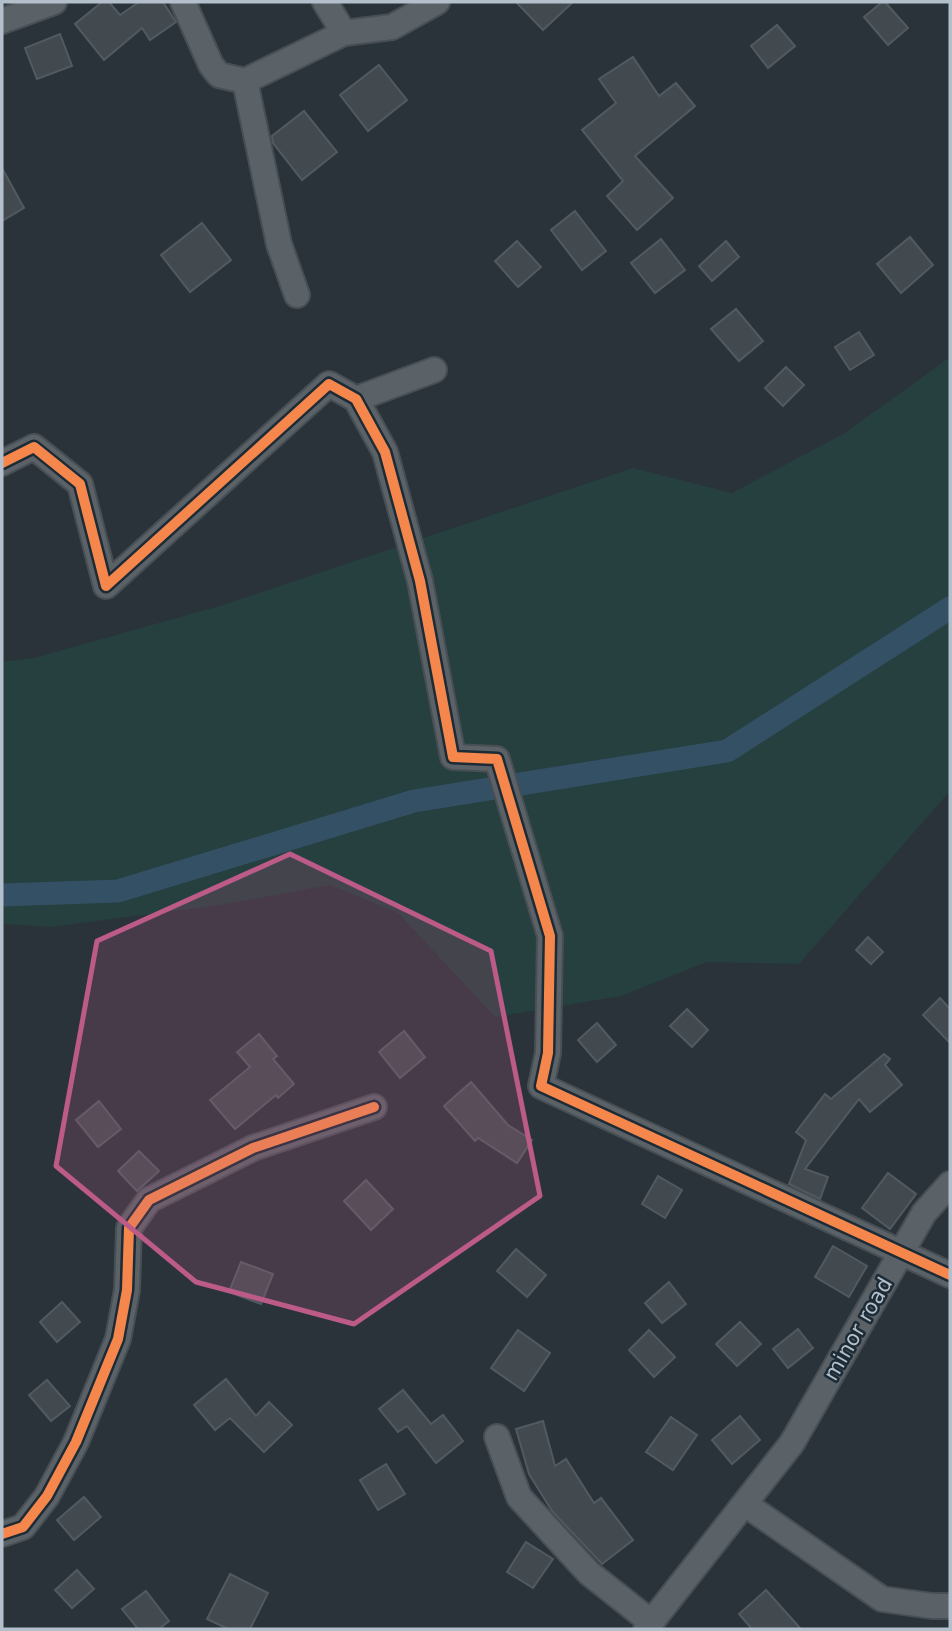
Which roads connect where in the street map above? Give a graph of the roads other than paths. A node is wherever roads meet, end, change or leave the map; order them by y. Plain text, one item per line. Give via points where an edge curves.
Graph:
1 (54, 2) edge
2 (183, 2) edge
3 (325, 2) edge
4 (437, 2) edge
5 (2, 21) edge
6 (344, 33) junction
7 (245, 81) junction
8 (297, 295) dead end
9 (434, 370) dead end
10 (356, 399) junction
11 (2, 463) edge
12 (374, 1107) dead end
13 (950, 1184) edge
14 (901, 1253) junction
15 (950, 1275) edge
16 (496, 1437) dead end
17 (745, 1504) junction
18 (2, 1534) edge
19 (950, 1606) edge
20 (648, 1626) edge

1 - 5 street
2 - 7 street via 211,65 219,75
3 - 6 street
4 - 6 street via 393,27
6 - 7 street
7 - 8 street via 279,244
9 - 10 street
10 - 11 street via 329,384 106,586 80,484 34,447
10 - 14 street via 385,452 417,568 453,757 503,778 550,936 548,1053 541,1086
12 - 18 street via 253,1148 149,1200 129,1228 127,1290 118,1339 76,1442 47,1496 23,1527
13 - 14 street, minor road via 924,1213
14 - 15 street
14 - 17 street, minor road via 792,1443
16 - 20 street via 519,1497 589,1573
17 - 19 street via 882,1599
17 - 20 street, minor road

